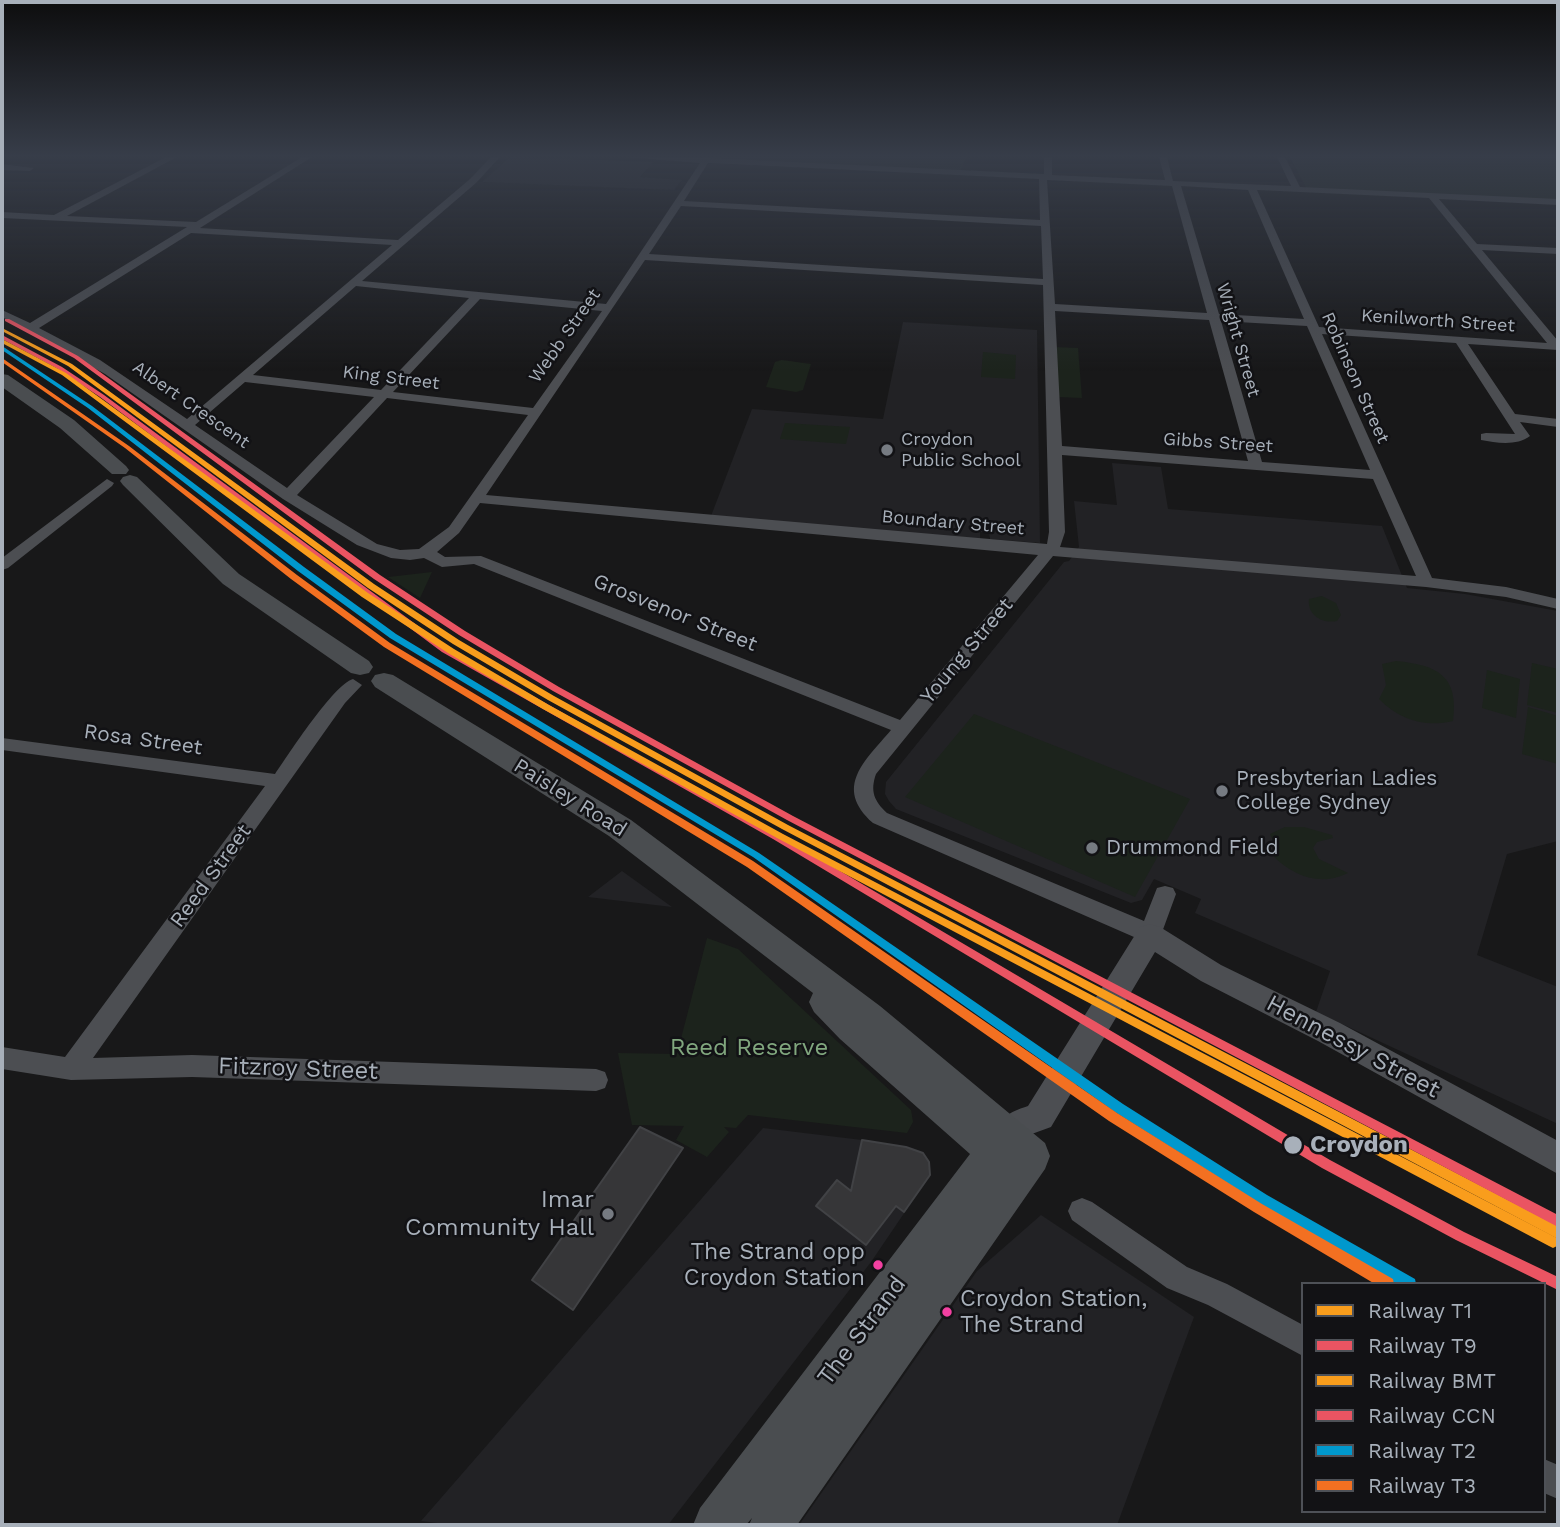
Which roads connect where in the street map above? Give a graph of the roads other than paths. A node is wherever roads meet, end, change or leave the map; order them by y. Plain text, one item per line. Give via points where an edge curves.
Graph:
1 (192, 228) edge
2 (196, 228) edge
3 (417, 228) edge
4 (660, 228) edge
5 (1045, 228) edge
6 (1187, 228) edge
7 (1269, 228) edge
8 (1459, 228) edge
9 (400, 243) junction
10 (1474, 247) junction
11 (1558, 251) edge
12 (642, 257) junction
13 (1048, 282) junction
14 (353, 283) junction
15 (477, 295) junction
16 (1049, 305) junction
17 (609, 308) junction
18 (2, 313) edge
19 (1213, 315) junction
20 (1312, 324) junction
21 (32, 327) junction
22 (1460, 341) junction
23 (1558, 347) edge
24 (243, 378) junction
25 (2, 379) edge
26 (383, 394) junction
27 (536, 412) junction
28 (1510, 416) junction
29 (1558, 422) edge
30 (186, 426) junction
31 (1486, 437) dead end
32 (1055, 450) junction
33 (1256, 465) junction
34 (1379, 475) junction
35 (119, 478) junction
36 (288, 496) junction
37 (476, 498) junction
38 (354, 537) joint
39 (1050, 551) junction
40 (388, 557) joint
41 (433, 557) junction
42 (2, 565) edge
43 (1426, 582) junction
44 (1558, 604) edge
45 (366, 678) junction
46 (903, 728) junction
47 (2, 744) edge
48 (279, 781) junction
49 (1165, 894) dead end
50 (1150, 935) junction
51 (2, 1058) edge
52 (71, 1069) junction
53 (596, 1080) dead end
54 (1013, 1154) junction
55 (1558, 1158) edge
56 (1082, 1211) dead end
57 (1301, 1340) edge
58 (717, 1525) edge
59 (773, 1525) edge

1 - 21 street
2 - 9 street
3 - 9 street
4 - 12 street, Webb Street
5 - 13 street
6 - 19 street, Wright Street
7 - 20 street, Robinson Street
8 - 10 street
9 - 14 street
10 - 11 street
10 - 23 street
12 - 13 street
12 - 17 street, Webb Street
13 - 16 street
14 - 15 street
14 - 24 street
15 - 17 street
15 - 26 street
16 - 19 street, Kenilworth Street
16 - 32 street
17 - 27 street, Webb Street
18 - 21 street, Albert Crescent
19 - 20 street, Kenilworth Street
19 - 33 street, Wright Street
20 - 22 street, Kenilworth Street
20 - 34 street, Robinson Street
21 - 30 street, Albert Crescent via 108,371
22 - 23 street, Kenilworth Street
22 - 28 street
24 - 26 street, King Street
24 - 30 street
25 - 35 main road, Paisley Road via 67,424
26 - 27 street, King Street
26 - 36 street
27 - 37 street, Webb Street
28 - 29 street
28 - 31 street via 1521,438
30 - 36 street, Albert Crescent
32 - 33 street, Gibbs Street
32 - 39 street via 1056,536
33 - 34 street, Gibbs Street
34 - 43 street, Robinson Street
35 - 42 street
35 - 45 main road, Paisley Road via 231,579
36 - 38 street, Albert Crescent
37 - 39 street, Boundary Street
37 - 41 street, Webb Street via 454,530 452,545
38 - 40 street, Albert Crescent via 371,555
39 - 43 street, Boundary Street
39 - 46 street, Young Street
40 - 41 street via 406,564 430,563
41 - 46 street, Grosvenor Street via 442,562 476,559
43 - 44 street, Boundary Street via 1498,590
45 - 48 street, Reed Street via 339,699
45 - 54 main road, Paisley Road via 620,828 748,927 852,1028
46 - 50 street, Young Street via 864,777 863,798 872,812
47 - 48 street, Rosa Street
48 - 52 street, Reed Street
49 - 50 street
50 - 54 street via 1044,1109 1042,1141
50 - 55 street, Hennessy Street via 1211,973
51 - 52 street, Fitzroy Street
52 - 53 street, Fitzroy Street via 192,1066
54 - 58 main road, The Strand
54 - 59 main road, The Strand via 779,1508
56 - 57 street via 1177,1278 1217,1294

